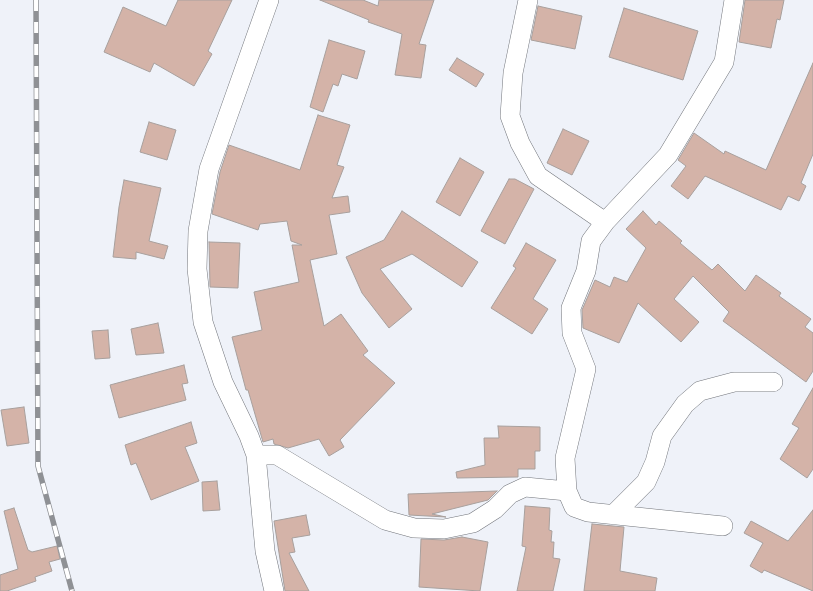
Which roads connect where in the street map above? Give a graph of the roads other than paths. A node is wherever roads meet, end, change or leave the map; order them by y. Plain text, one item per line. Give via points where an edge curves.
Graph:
1 (269, 0) edge
2 (528, 0) edge
3 (734, 0) edge
4 (605, 222) junction
5 (773, 382) dead end
6 (256, 456) junction
7 (567, 491) junction
8 (613, 515) junction
9 (723, 526) dead end
10 (274, 591) edge

1 - 6 street via 209,169 198,231 197,269 203,322 222,382
2 - 4 street via 513,73 510,116 538,176
3 - 4 street via 724,62 668,155
4 - 7 street via 591,241 586,271 571,308 572,333 586,368 565,458
5 - 8 street via 734,382 700,391 685,404 662,436 646,482
6 - 7 street via 277,455 385,520 414,528 444,528 473,523 524,487
6 - 10 street via 264,551
7 - 8 street via 574,507
8 - 9 street

